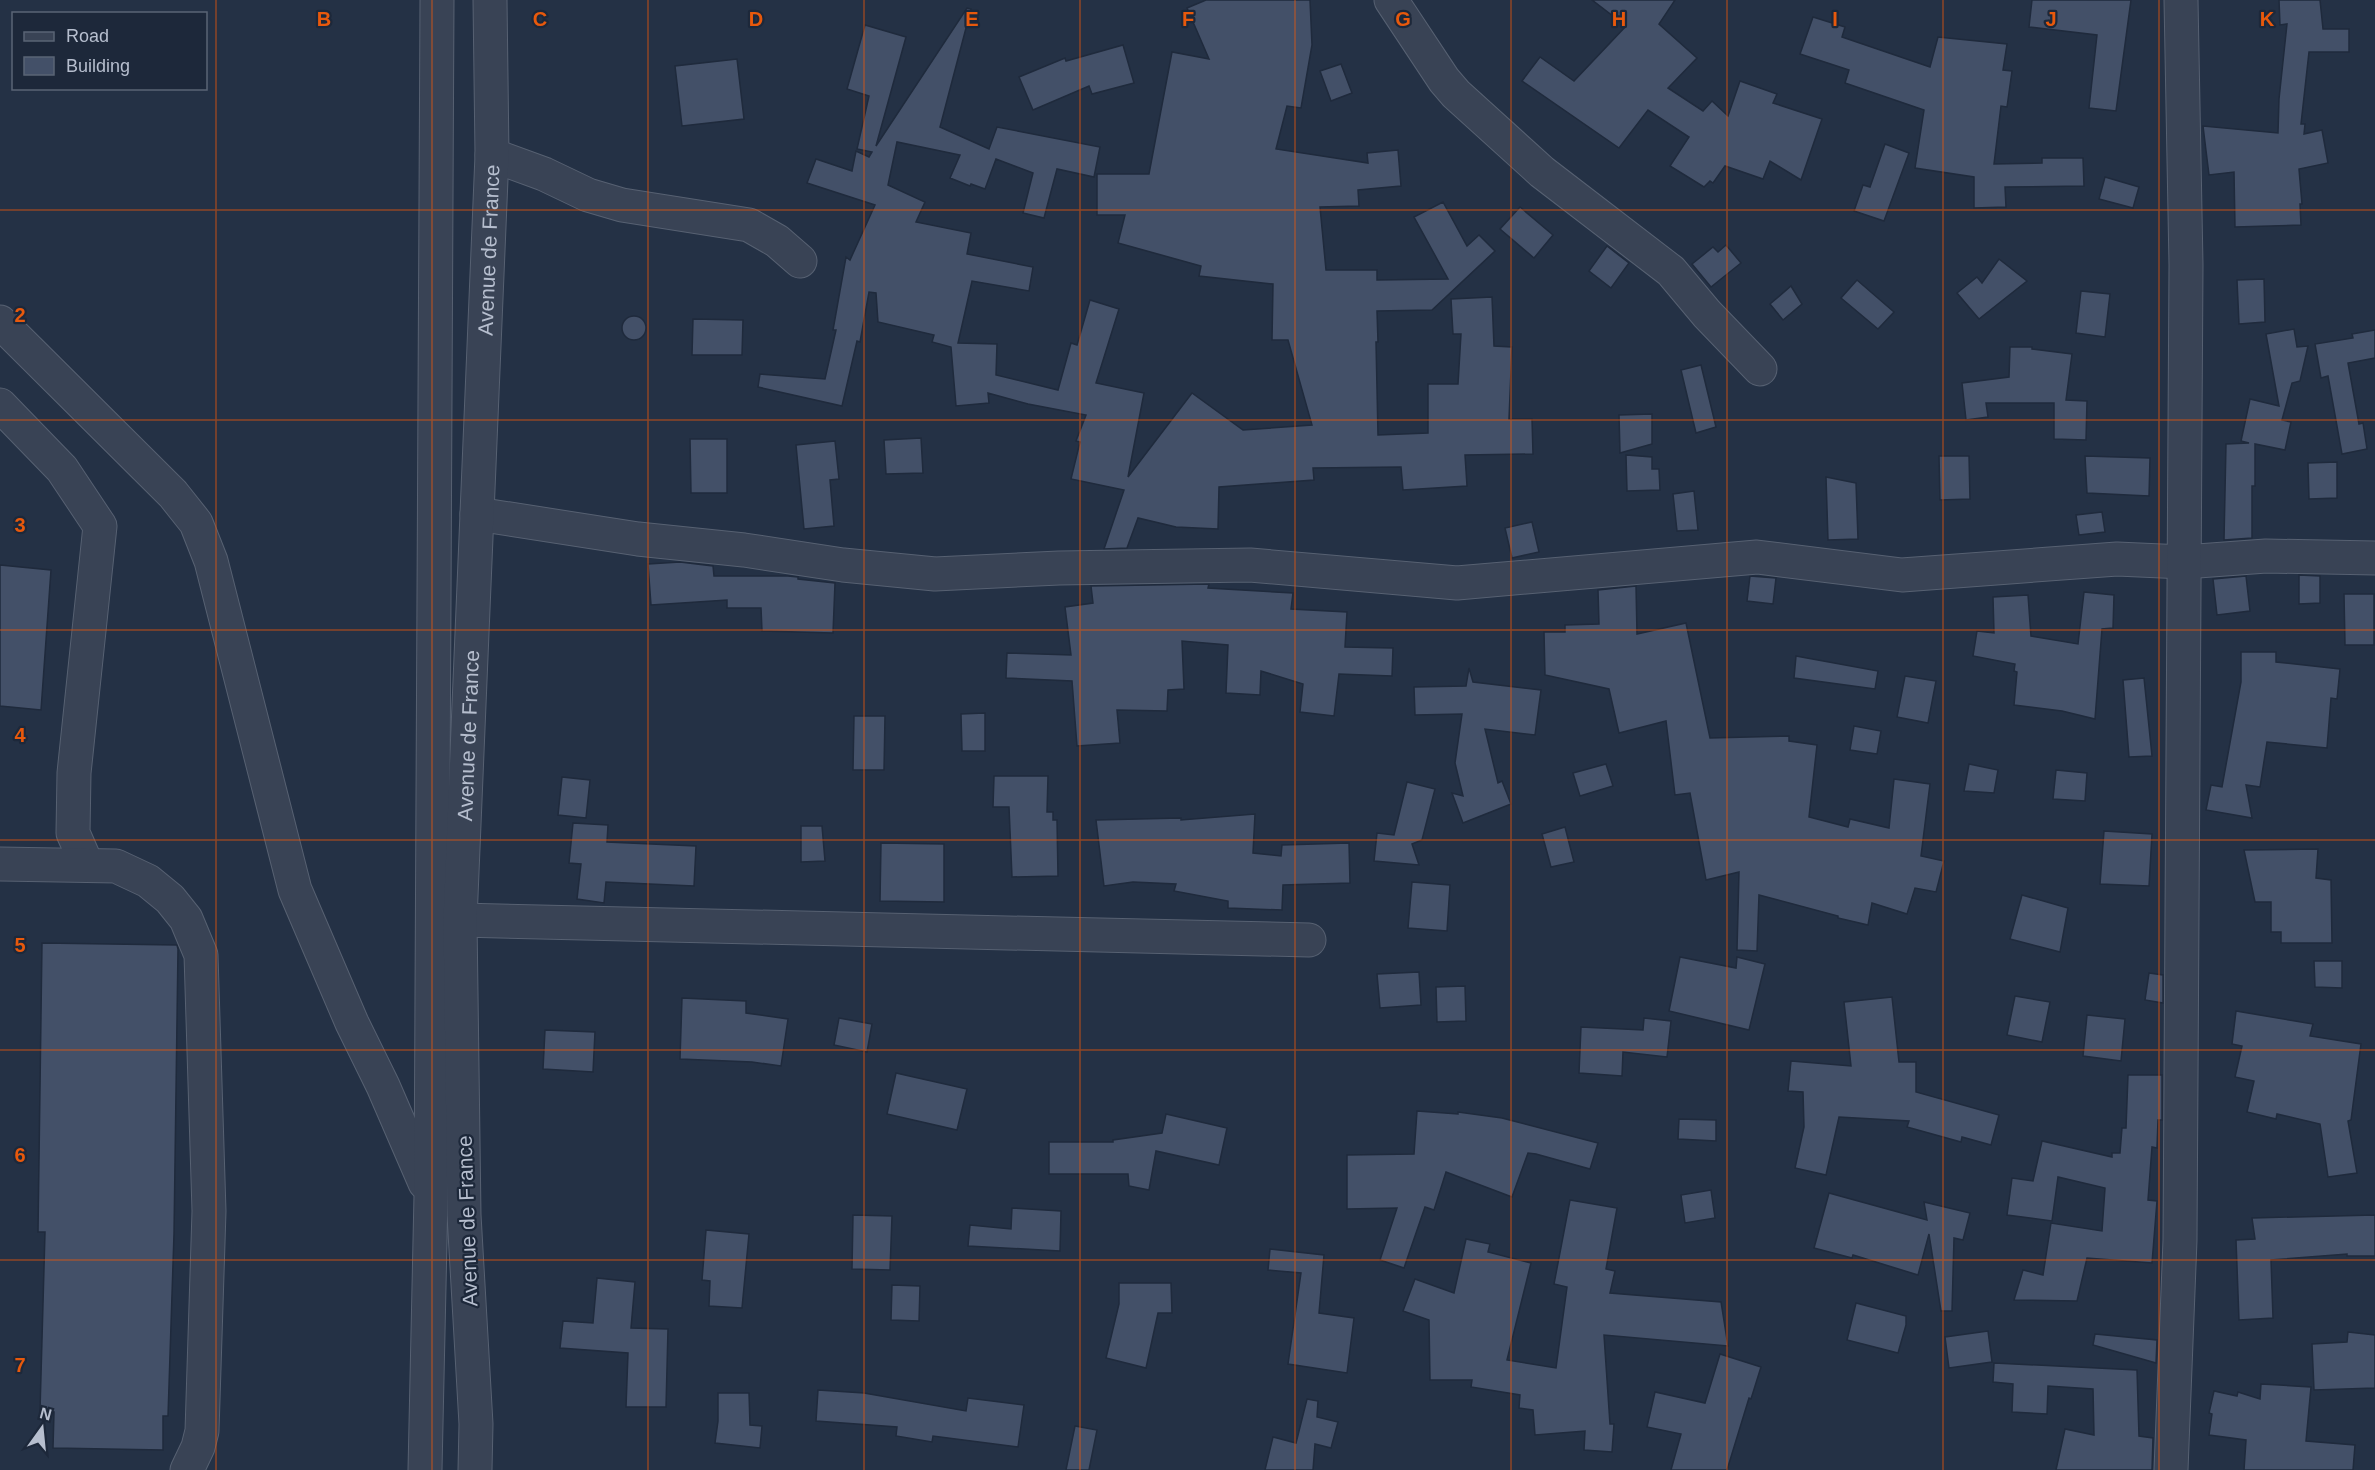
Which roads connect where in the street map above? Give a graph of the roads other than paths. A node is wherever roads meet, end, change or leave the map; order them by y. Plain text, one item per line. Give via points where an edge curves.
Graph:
1 (437, 0) edge
2 (490, 0) edge
3 (1391, 0) edge
4 (2181, 0) edge
5 (492, 155) junction
6 (800, 261) dead end
7 (0, 322) edge
8 (1760, 369) dead end
9 (0, 405) edge
10 (477, 514) junction
11 (2375, 558) edge
12 (2184, 562) junction
13 (0, 864) edge
14 (87, 865) junction
15 (460, 920) junction
16 (1310, 940) dead end
17 (431, 1195) junction
18 (464, 1215) junction
19 (186, 1470) edge
20 (425, 1470) edge
21 (475, 1470) edge
22 (2171, 1470) edge

1 - 17 street
2 - 5 street, Avenue de France
3 - 8 street via 1456,93 1542,172 1671,271
4 - 12 street via 2186,265
5 - 6 street via 622,205 749,225 777,240
5 - 10 street, Avenue de France
7 - 17 street via 173,494 196,524 211,561 295,890
9 - 14 street via 62,470 100,526 74,773 73,833
10 - 12 street via 638,539 935,574 1250,565 1457,583 1757,556 1902,574 2117,559
10 - 15 street, Avenue de France
11 - 12 street via 2266,556
12 - 22 street via 2180,1240
13 - 14 street
14 - 19 street via 116,866 148,881 186,918 201,956 209,1211 202,1431
15 - 16 street
15 - 18 street, Avenue de France
17 - 18 street
17 - 20 street
18 - 21 street, Avenue de France

